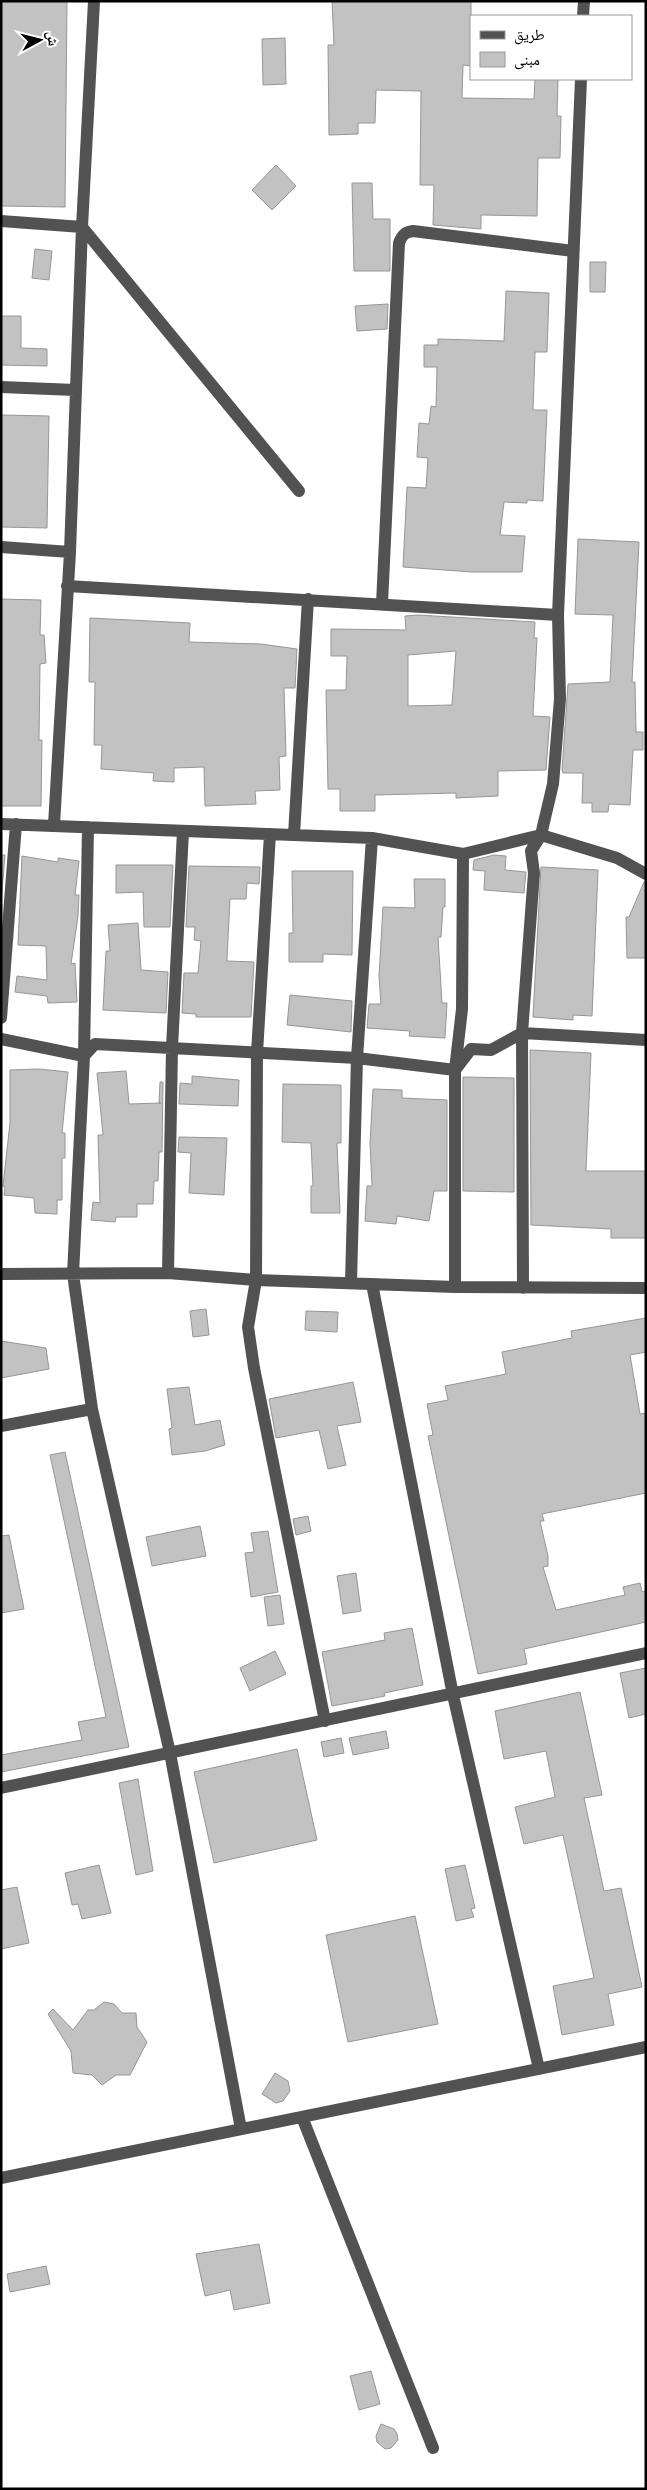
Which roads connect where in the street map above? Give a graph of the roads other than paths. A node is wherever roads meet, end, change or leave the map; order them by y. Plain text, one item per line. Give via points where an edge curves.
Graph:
1 (94, 1) edge
2 (584, 1) edge
3 (583, 15) edge
4 (581, 80) edge
5 (1, 220) edge
6 (82, 227) junction
7 (573, 251) junction
8 (1, 387) edge
9 (75, 390) junction
10 (299, 491) dead end
11 (1, 547) edge
12 (70, 552) junction
13 (67, 586) junction
14 (308, 599) junction
15 (382, 604) junction
16 (558, 615) junction
17 (1, 824) edge
18 (16, 824) junction
19 (54, 825) junction
20 (88, 827) junction
21 (183, 831) junction
22 (270, 834) junction
23 (294, 835) junction
24 (541, 835) junction
25 (372, 838) junction
26 (463, 854) junction
27 (646, 874) edge
28 (1, 1018) edge
29 (522, 1033) junction
30 (1, 1039) edge
31 (646, 1040) edge
32 (172, 1048) junction
33 (257, 1053) junction
34 (84, 1056) junction
35 (357, 1058) junction
36 (455, 1070) junction
37 (168, 1273) junction
38 (1, 1274) edge
39 (73, 1274) junction
40 (256, 1280) junction
41 (351, 1282) junction
42 (372, 1284) junction
43 (455, 1287) junction
44 (523, 1288) junction
45 (646, 1288) edge
46 (92, 1409) junction
47 (1, 1426) edge
48 (646, 1653) edge
49 (453, 1695) junction
50 (325, 1721) junction
51 (170, 1753) junction
52 (1, 1788) edge
53 (646, 2047) edge
54 (539, 2069) junction
55 (302, 2117) junction
56 (241, 2129) junction
57 (1, 2178) edge
58 (432, 2448) dead end

1 - 6 street
2 - 3 street
4 - 7 street
5 - 6 street
6 - 9 street
6 - 10 street
7 - 15 street via 413,231 407,232 398,243
7 - 16 street
8 - 9 street
9 - 12 street
11 - 12 street
12 - 13 street
13 - 14 street
13 - 19 street
14 - 15 street
14 - 23 street
15 - 16 street
16 - 24 street via 558,734 553,784
17 - 18 street
18 - 19 street
18 - 28 street
19 - 20 street
20 - 21 street
20 - 34 street
21 - 22 street
21 - 32 street
22 - 23 street
22 - 33 street
23 - 25 street
24 - 26 street
24 - 27 street via 617,858
24 - 29 street via 531,851 534,873
25 - 26 street
25 - 35 street
26 - 36 street via 462,1009
29 - 31 street
29 - 36 street via 491,1050 471,1049
29 - 44 street
30 - 34 street
32 - 33 street
32 - 34 street via 95,1044
32 - 37 street
33 - 35 street
33 - 40 street
34 - 39 street
35 - 36 street
35 - 41 street
36 - 43 street
37 - 39 street
37 - 40 street
38 - 39 street
39 - 46 street
40 - 41 street
40 - 50 street via 248,1327 254,1368
41 - 42 street
42 - 43 street
42 - 49 street
43 - 44 street
44 - 45 street
46 - 47 street
46 - 51 street
48 - 49 street
49 - 50 street
49 - 54 street
50 - 51 street
51 - 52 street
51 - 56 street
53 - 54 street
54 - 55 street
55 - 56 street
55 - 58 street
56 - 57 street

